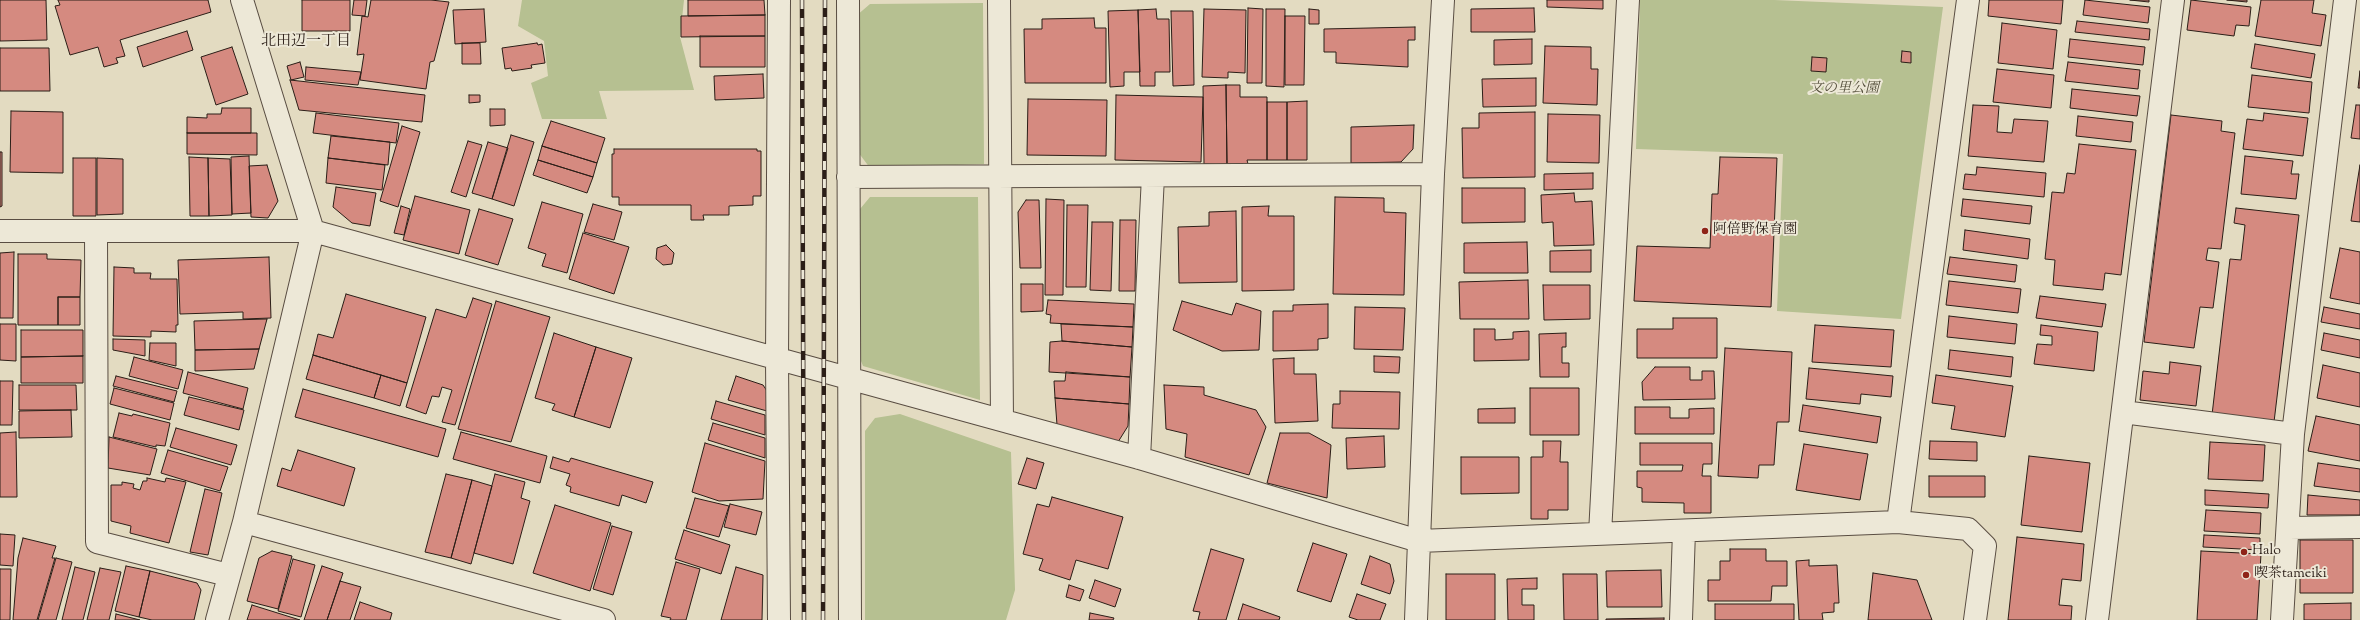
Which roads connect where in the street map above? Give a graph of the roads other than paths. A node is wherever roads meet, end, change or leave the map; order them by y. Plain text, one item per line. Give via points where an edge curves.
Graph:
1 (242, 0) edge
2 (779, 0) edge
3 (848, 0) edge
4 (999, 0) edge
5 (1443, 0) edge
6 (1628, 0) edge
7 (1968, 0) edge
8 (2173, 0) edge
9 (2346, 0) edge
10 (1433, 174) junction
11 (999, 176) junction
12 (1153, 176) junction
13 (848, 177) junction
14 (0, 231) edge
15 (96, 231) junction
16 (313, 231) junction
17 (777, 359) junction
18 (848, 377) junction
19 (2123, 412) junction
20 (1002, 420) junction
21 (2293, 434) junction
22 (1139, 458) junction
23 (244, 522) junction
24 (1898, 522) junction
25 (2360, 527) edge
26 (2289, 528) junction
27 (1684, 531) junction
28 (1600, 534) junction
29 (1419, 541) junction
30 (228, 575) junction
31 (217, 620) edge
32 (604, 620) edge
33 (780, 620) edge
34 (850, 620) edge
35 (1416, 620) edge
36 (1681, 620) edge
37 (1975, 620) edge
38 (2097, 620) edge
39 (2282, 620) edge

1 - 16 street
2 - 17 street
3 - 13 street
4 - 11 street
5 - 10 street
6 - 28 street
7 - 24 street
8 - 19 street
9 - 21 street
10 - 12 street
10 - 29 street
11 - 12 street
11 - 13 street
11 - 20 street
12 - 22 street
13 - 18 street
14 - 15 street
15 - 16 street
15 - 30 street via 97,542
16 - 17 street
16 - 23 street
17 - 18 street
17 - 33 street
18 - 20 street
18 - 34 street
19 - 21 street
19 - 38 street
20 - 22 street
21 - 26 street
22 - 29 street
23 - 30 street
23 - 32 street
24 - 27 street
24 - 37 street via 1968,529 1985,546
25 - 26 street
26 - 39 street
27 - 28 street
27 - 36 street
28 - 29 street
29 - 35 street
30 - 31 street

